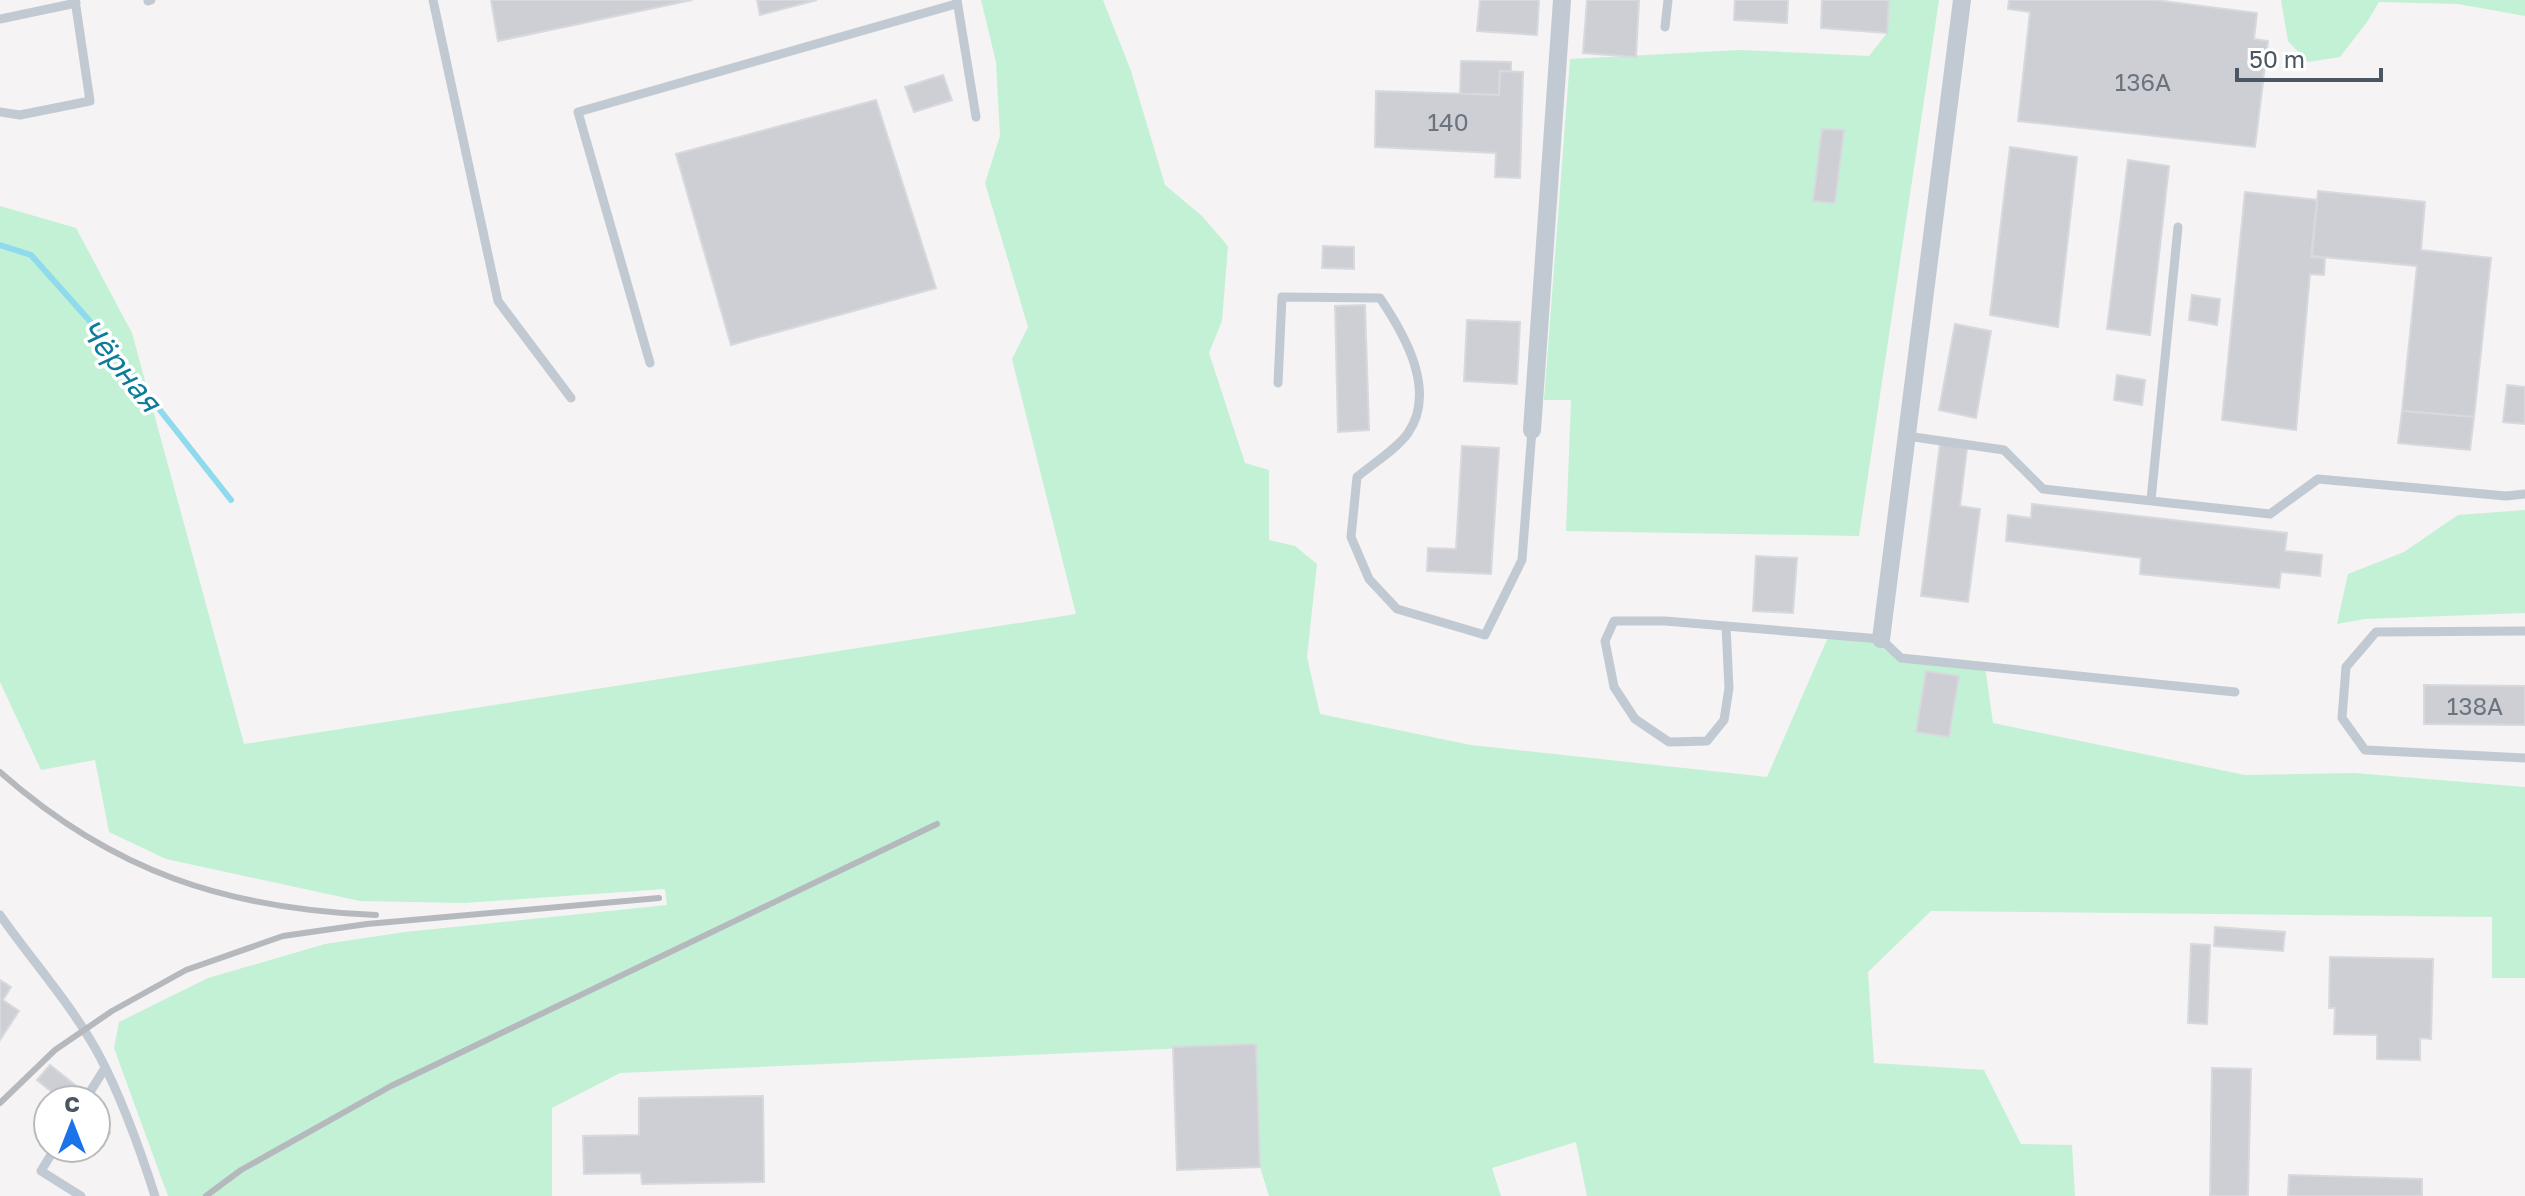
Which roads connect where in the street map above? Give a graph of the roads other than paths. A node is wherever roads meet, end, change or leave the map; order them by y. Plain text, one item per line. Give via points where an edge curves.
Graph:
1 (433, 0) edge
2 (1562, 0) edge
3 (1668, 0) edge
4 (1962, 0) edge
5 (76, 1) edge
6 (957, 2) edge
7 (0, 19) edge
8 (1665, 27) dead end
9 (0, 112) edge
10 (976, 117) dead end
11 (2178, 227) dead end
12 (650, 363) dead end
13 (1278, 383) dead end
14 (571, 398) dead end
15 (1532, 430) joint
16 (1907, 436) junction
17 (2525, 494) edge
18 (2151, 500) junction
19 (1726, 626) junction
20 (2525, 631) edge
21 (1881, 639) junction
22 (2235, 692) dead end
23 (2525, 758) edge
24 (0, 915) edge
25 (105, 1068) junction
26 (95, 1084) edge
27 (45, 1164) edge
28 (81, 1196) edge
29 (155, 1196) edge

1 - 14 lane via 498,301
2 - 15 street
3 - 8 lane
4 - 16 street
5 - 7 lane
5 - 9 lane via 90,101 20,115
6 - 10 lane
6 - 12 lane via 578,112
11 - 18 lane
13 - 15 lane via 1282,297 1380,298 1401,330 1415,367 1421,408 1407,436 1357,477 1351,537 1369,579 1397,609 1485,635 1522,560
16 - 18 lane via 2004,450 2043,489
16 - 21 street
17 - 18 lane via 2318,479 2270,514
19 - 19 lane via 1729,688 1724,720 1707,741 1669,742 1635,719 1614,687 1605,641 1614,621
19 - 21 lane
20 - 23 lane via 2376,632 2346,667 2342,718 2365,750
21 - 22 lane via 1901,658
24 - 25 lane via 58,992
25 - 26 lane
25 - 29 lane
27 - 28 lane via 41,1171

